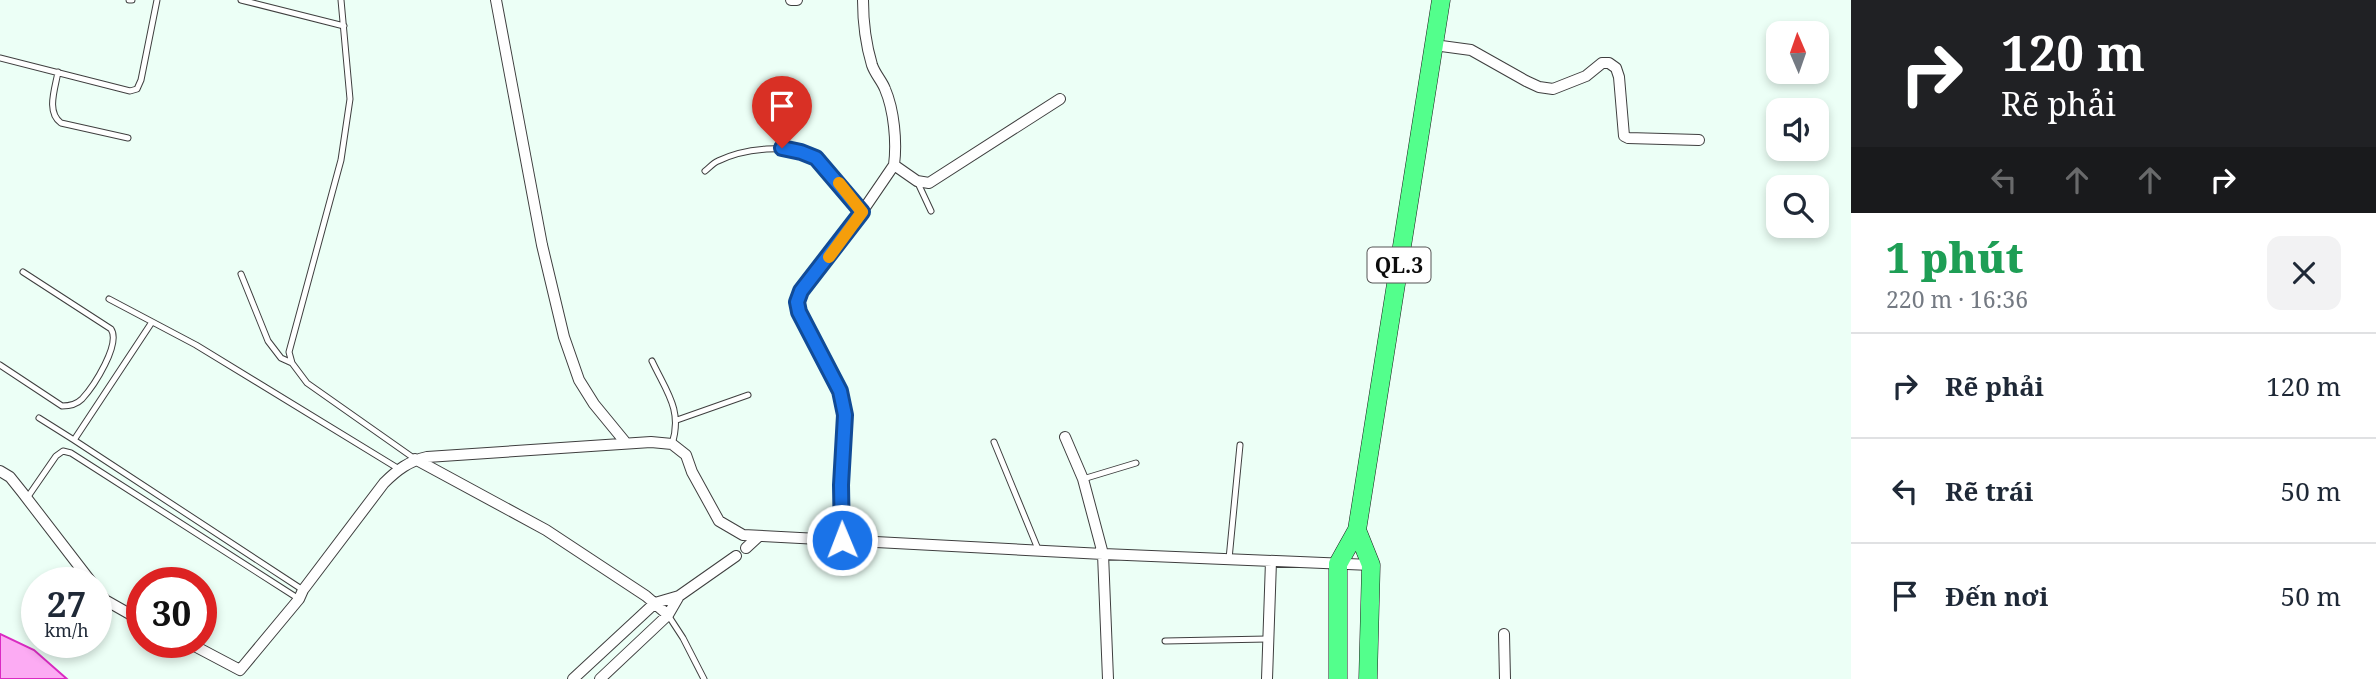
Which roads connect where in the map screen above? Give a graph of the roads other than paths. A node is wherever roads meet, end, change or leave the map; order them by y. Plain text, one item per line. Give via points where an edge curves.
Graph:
1 (157, 0) edge
2 (241, 0) edge
3 (341, 0) edge
4 (496, 0) edge
5 (791, 0) edge
6 (797, 0) edge
7 (863, 0) edge
8 (1441, 0) edge
9 (344, 26) junction
10 (1434, 44) junction
11 (0, 58) edge
12 (58, 72) junction
13 (1060, 99) dead end
14 (128, 138) dead end
15 (1699, 140) dead end
16 (894, 165) junction
17 (705, 171) dead end
18 (917, 181) junction
19 (931, 211) dead end
20 (862, 212) junction
21 (23, 272) dead end
22 (241, 274) dead end
23 (109, 299) dead end
24 (152, 322) junction
25 (652, 361) dead end
26 (292, 363) junction
27 (0, 365) edge
28 (98, 374) junction
29 (111, 385) junction
30 (748, 395) dead end
31 (39, 418) dead end
32 (677, 420) junction
33 (1065, 437) dead end
34 (74, 440) junction
35 (994, 442) dead end
36 (626, 443) junction
37 (672, 443) junction
38 (1240, 445) dead end
39 (415, 460) junction
40 (1136, 463) dead end
41 (399, 469) junction
42 (0, 471) edge
43 (1083, 479) junction
44 (27, 498) junction
45 (1357, 530) junction
46 (759, 536) junction
47 (842, 540) junction
48 (746, 548) dead end
49 (1038, 550) junction
50 (1103, 554) junction
51 (736, 556) dead end
52 (1230, 559) junction
53 (1271, 561) junction
54 (1338, 564) junction
55 (1371, 565) junction
56 (80, 567) edge
57 (684, 593) junction
58 (301, 594) junction
59 (655, 603) junction
60 (668, 615) junction
61 (1504, 634) dead end
62 (1268, 639) junction
63 (1165, 641) dead end
64 (214, 658) edge
65 (242, 674) edge
66 (573, 679) edge
67 (600, 679) edge
68 (704, 679) edge
69 (1108, 679) edge
70 (1267, 679) edge
71 (1338, 679) edge
72 (1368, 679) edge
73 (1505, 679) edge

1 - 12 lane via 137,89
2 - 9 lane
3 - 9 lane
4 - 36 street via 564,337 579,380
5 - 6 street
7 - 16 street via 873,68 890,107
8 - 10 highway, QL.3
9 - 26 lane via 350,99 341,160 289,352
10 - 15 street via 1471,51 1526,81 1553,89 1609,63 1619,77 1624,136
10 - 45 highway, QL.3
11 - 12 lane
12 - 14 lane via 55,118
13 - 18 street via 929,183
16 - 18 street
16 - 20 street
17 - 20 lane via 717,161 758,150 801,152 816,158
18 - 19 lane
20 - 47 street via 797,302 840,391 845,415
21 - 28 lane via 111,329 114,343
22 - 26 lane via 268,341 281,358
23 - 24 lane
24 - 29 lane
24 - 41 lane
25 - 32 lane
26 - 39 lane via 307,383
27 - 28 lane via 62,406 81,400
28 - 29 lane
29 - 34 lane
30 - 32 lane
31 - 34 lane
32 - 37 lane
33 - 43 street
34 - 58 lane
35 - 49 lane
36 - 37 street
36 - 39 street
37 - 46 street via 686,455 719,521 743,535
38 - 52 lane
39 - 41 street
39 - 59 street via 546,530
40 - 43 lane
41 - 58 street via 384,482
42 - 44 street
43 - 50 street
44 - 56 street
44 - 58 lane via 57,456 63,451 71,453
45 - 54 highway, QL.3
45 - 55 highway
46 - 47 street
46 - 48 street
47 - 49 street
49 - 50 street
50 - 52 street
50 - 69 street
51 - 57 street
52 - 53 street
53 - 54 street
53 - 62 street
54 - 55 street
54 - 71 highway, QL.3
55 - 72 highway
57 - 59 street
57 - 60 street
58 - 65 street
59 - 60 street
59 - 66 street
60 - 67 street
60 - 68 lane
61 - 73 street
62 - 63 lane
62 - 70 street
64 - 65 street

